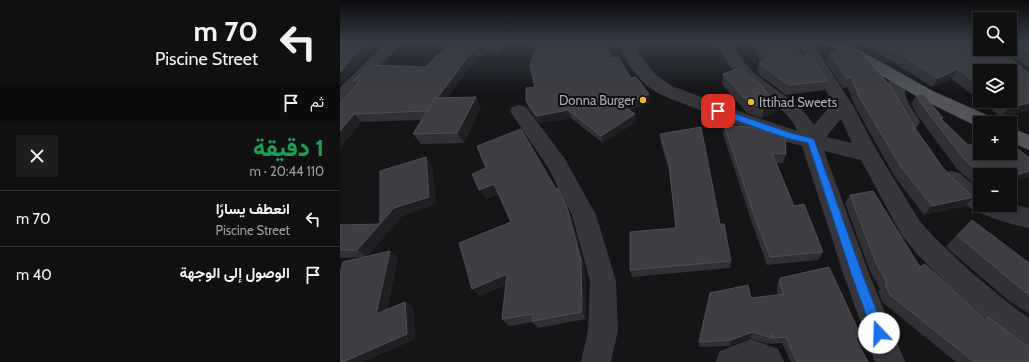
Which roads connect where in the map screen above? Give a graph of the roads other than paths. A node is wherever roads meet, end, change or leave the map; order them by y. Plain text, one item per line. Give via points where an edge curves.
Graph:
1 (378, 59) edge
2 (634, 59) edge
3 (733, 59) edge
4 (815, 59) edge
5 (863, 59) edge
6 (898, 79) junction
7 (340, 97) edge
8 (843, 104) junction
9 (519, 111) dead end
10 (973, 116) edge
11 (1017, 137) edge
12 (921, 138) edge
13 (811, 141) junction
14 (1029, 143) edge
15 (868, 154) junction
16 (939, 164) edge
17 (973, 197) edge
18 (1009, 212) edge
19 (1028, 218) edge
20 (1029, 335) edge
21 (596, 362) edge
22 (731, 362) edge
23 (769, 362) edge
24 (890, 362) edge

1 - 7 street
2 - 13 street via 650,79 666,90 745,121
3 - 13 street via 749,76 794,110
4 - 8 street
5 - 6 main road
6 - 10 main road
6 - 12 street via 895,89 897,98
8 - 13 street
8 - 15 street
9 - 21 street via 557,165 584,215 603,281 603,330
11 - 14 main road
13 - 15 street
13 - 24 street via 857,276
15 - 20 street via 901,214 926,246 1002,316
16 - 17 street via 948,176
18 - 19 street
22 - 23 street via 751,354

